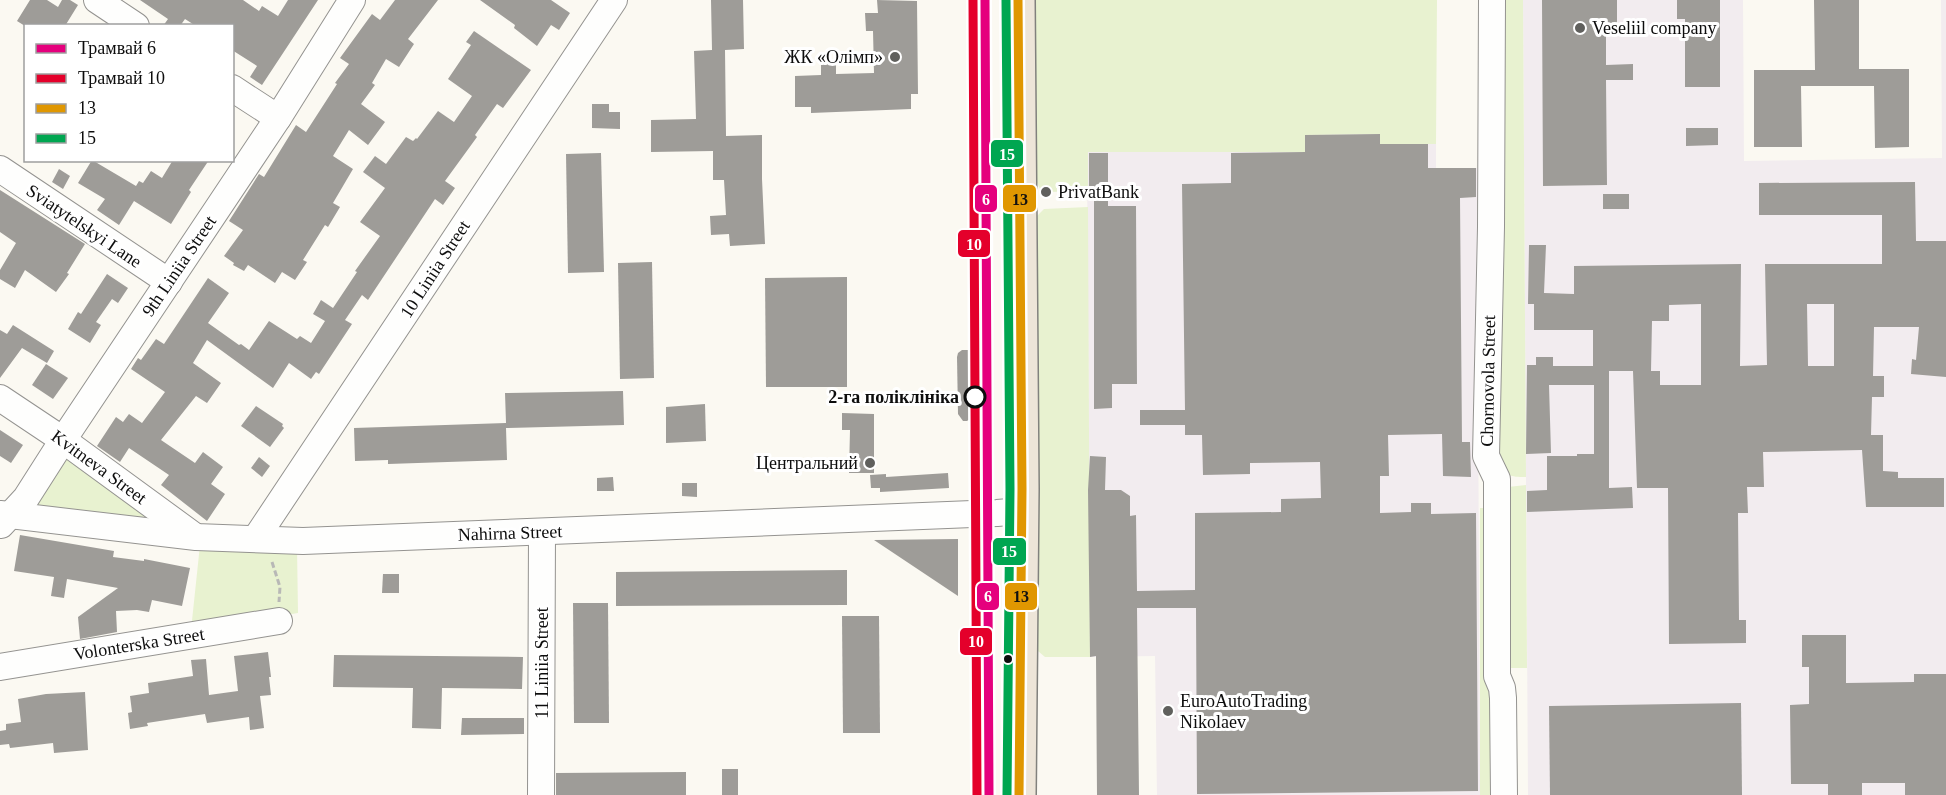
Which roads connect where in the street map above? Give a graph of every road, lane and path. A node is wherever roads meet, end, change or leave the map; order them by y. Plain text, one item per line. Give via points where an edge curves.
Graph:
1 (97, 0) edge
2 (352, 0) edge
3 (614, 0) edge
4 (1018, 0) edge
5 (1492, 0) edge
6 (133, 24) edge
7 (234, 89) edge
8 (278, 118) junction
9 (0, 169) edge
10 (169, 282) junction
11 (0, 399) edge
12 (63, 440) junction
13 (1022, 511) junction
14 (3, 519) edge
15 (542, 532) junction
16 (196, 537) junction
17 (256, 538) junction
18 (279, 621) joint
19 (0, 667) edge
20 (541, 795) edge
21 (1019, 795) edge
22 (1504, 795) edge

1 - 6 street
2 - 8 street, 9th Liniia Street
3 - 17 street, 10 Liniia Street
4 - 13 main road
5 - 22 street, Chornovola Street via 1486,456 1497,479 1497,676 1503,698
7 - 8 street
8 - 10 street, 9th Liniia Street
9 - 10 street, Sviatytelskyi Lane
10 - 12 street, 9th Liniia Street
11 - 12 street, Kvitneva Street
12 - 14 street, 9th Liniia Street via 26,498
12 - 16 street, Kvitneva Street
13 - 15 street, Nahirna Street
13 - 21 main road
14 - 16 street, Nahirna Street
15 - 17 street, Nahirna Street via 303,541
15 - 20 street, 11 Liniia Street
16 - 17 street, Nahirna Street
17 - 18 path via 273,563 280,587
18 - 19 street, Volonterska Street

